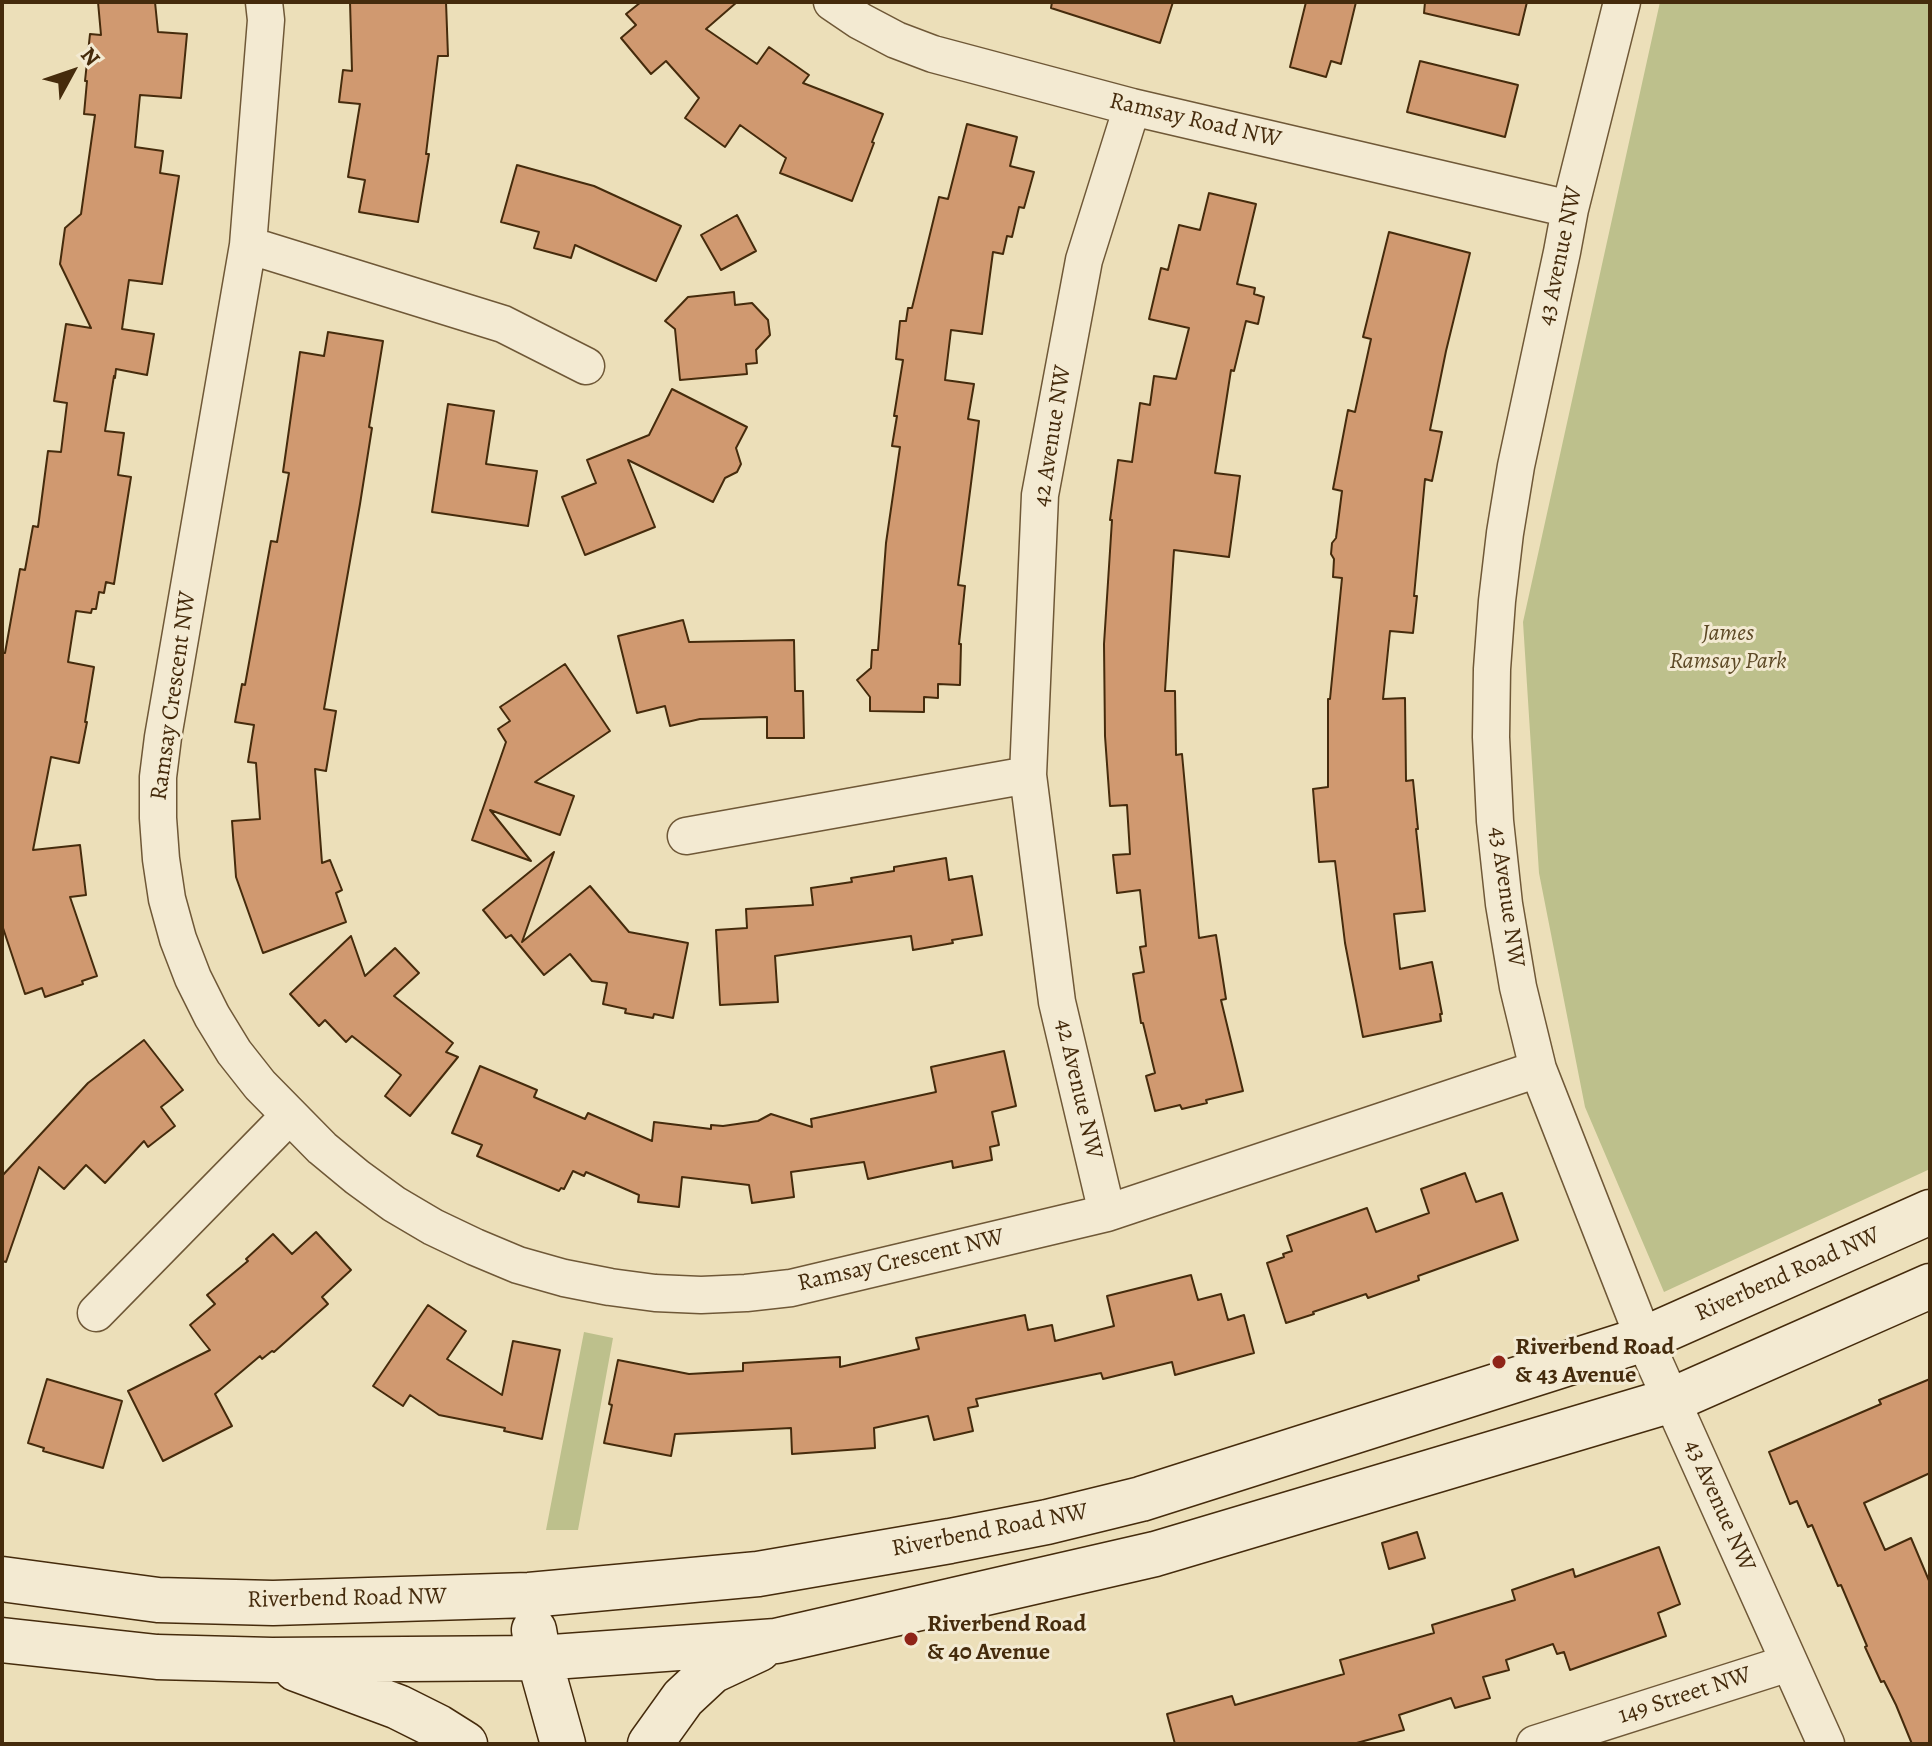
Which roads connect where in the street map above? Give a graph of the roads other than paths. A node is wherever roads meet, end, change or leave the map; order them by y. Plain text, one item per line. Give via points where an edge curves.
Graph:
1 (264, 2) edge
2 (832, 2) edge
3 (1622, 2) edge
4 (1132, 107) junction
5 (1570, 209) junction
6 (248, 245) junction
7 (586, 366) dead end
8 (1028, 775) junction
9 (686, 836) dead end
10 (1538, 1069) junction
11 (289, 1116) junction
12 (1930, 1212) edge
13 (1107, 1213) junction
14 (1930, 1286) edge
15 (96, 1313) dead end
16 (1644, 1339) junction
17 (1672, 1400) junction
18 (2, 1579) edge
19 (529, 1595) junction
20 (2, 1640) edge
21 (776, 1641) junction
22 (539, 1658) junction
23 (272, 1660) junction
24 (1789, 1663) junction
25 (465, 1744) edge
26 (563, 1744) edge
27 (650, 1744) edge
28 (1535, 1744) edge
29 (1826, 1744) edge

1 - 6 street, Ramsay Crescent NW
2 - 4 street, Ramsay Road NW via 884,34 933,54
3 - 5 street, 43 Avenue NW
4 - 5 street, Ramsay Road NW
4 - 8 street, 42 Avenue NW via 1084,260 1040,495
5 - 10 street, 43 Avenue NW via 1516,466 1492,669 1491,751 1502,890
6 - 7 street via 503,324
6 - 11 street, Ramsay Crescent NW via 163,737 158,818 167,899 193,978 234,1052
8 - 9 street
8 - 13 street, 42 Avenue NW via 1057,1002
10 - 13 street, Ramsay Crescent NW
10 - 16 street, 43 Avenue NW
11 - 13 street, Ramsay Crescent NW via 382,1195 433,1227 518,1265 655,1293 791,1288
11 - 15 street
12 - 16 street, Riverbend Road NW
14 - 17 street
16 - 17 street, 43 Avenue NW
16 - 19 street, Riverbend Road NW via 1141,1499 1047,1522 758,1574
17 - 21 street via 1155,1554
17 - 24 street, 43 Avenue NW
18 - 19 street, Riverbend Road NW via 158,1600 273,1603
19 - 22 street
20 - 23 street via 157,1657
21 - 22 street
21 - 27 street via 712,1671 683,1698
22 - 23 street
22 - 26 street
23 - 25 street via 398,1707
24 - 28 street, 149 Street NW
24 - 29 street, 43 Avenue NW

